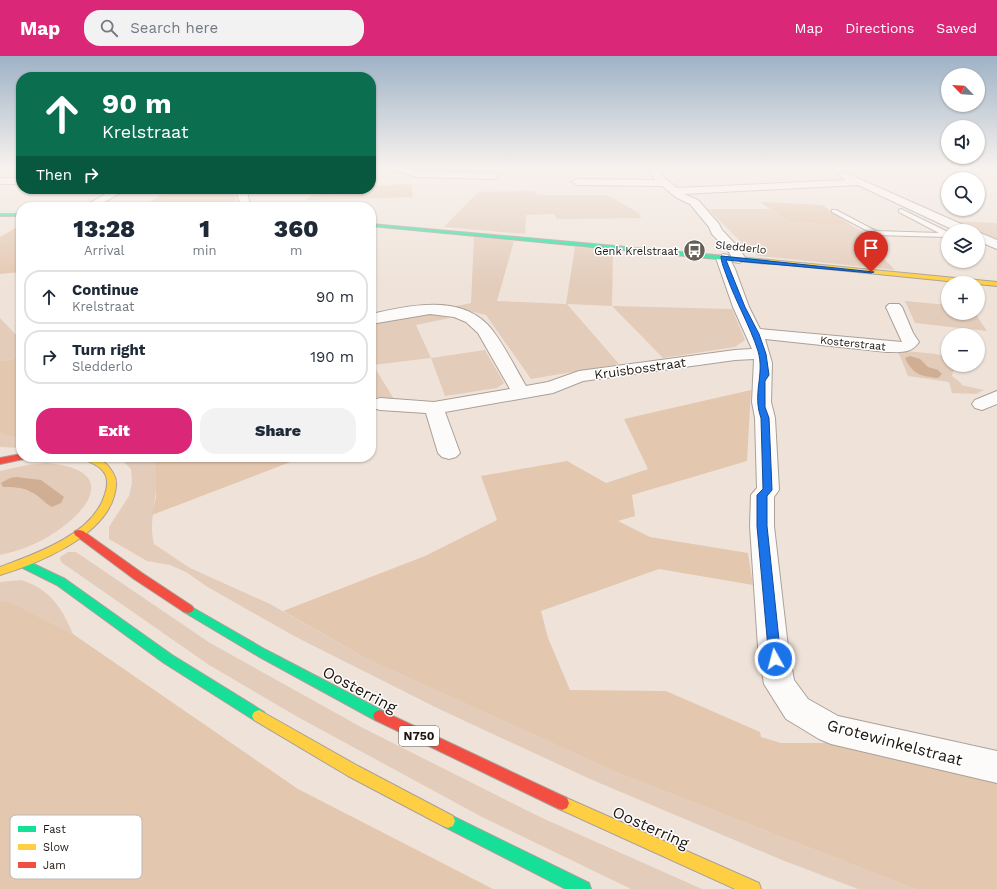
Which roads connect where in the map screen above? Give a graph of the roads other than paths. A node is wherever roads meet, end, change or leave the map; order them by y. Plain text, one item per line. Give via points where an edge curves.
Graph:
1 (698, 207) edge
2 (913, 207) edge
3 (834, 211) dead end
4 (901, 211) dead end
5 (0, 215) edge
6 (16, 215) edge
7 (951, 224) edge
8 (376, 225) edge
9 (941, 231) edge
10 (941, 235) edge
11 (985, 239) edge
12 (997, 245) edge
13 (723, 258) junction
14 (739, 259) junction
15 (997, 284) edge
16 (894, 307) dead end
17 (376, 318) edge
18 (755, 334) junction
19 (762, 354) junction
20 (520, 391) junction
21 (380, 404) dead end
22 (434, 408) junction
23 (449, 453) dead end
24 (16, 457) edge
25 (0, 461) edge
26 (98, 462) edge
27 (79, 533) junction
28 (24, 563) junction
29 (0, 571) edge
30 (997, 767) edge
31 (583, 889) edge
32 (753, 889) edge

1 - 14 street
2 - 7 street
3 - 10 lane via 875,233
4 - 9 lane
5 - 6 main road
8 - 13 main road, Sledderlo
11 - 12 street
13 - 14 main road, Sledderlo
13 - 18 street via 741,307
14 - 15 main road, Sledderlo
16 - 18 street, Kosterstraat via 911,342 906,347
17 - 20 street via 432,309 471,318 483,328
18 - 19 street
19 - 20 street, Kruisbosstraat via 736,355 579,376 553,387
19 - 30 street, Grotewinkelstraat via 765,375 762,381 762,407 765,418 768,490 762,495 762,526 773,647 779,684 797,709 831,729
20 - 22 street, Kruisbosstraat
21 - 22 street, Kruisbosstraat
22 - 23 street
24 - 25 main road
26 - 27 main road via 108,470 113,485 108,503 101,513
27 - 28 main road via 57,548
27 - 32 main road, Oosterring / N750 via 178,603 254,650 382,718 543,796
28 - 29 main road
28 - 31 main road via 58,579 130,633 218,692 334,759

